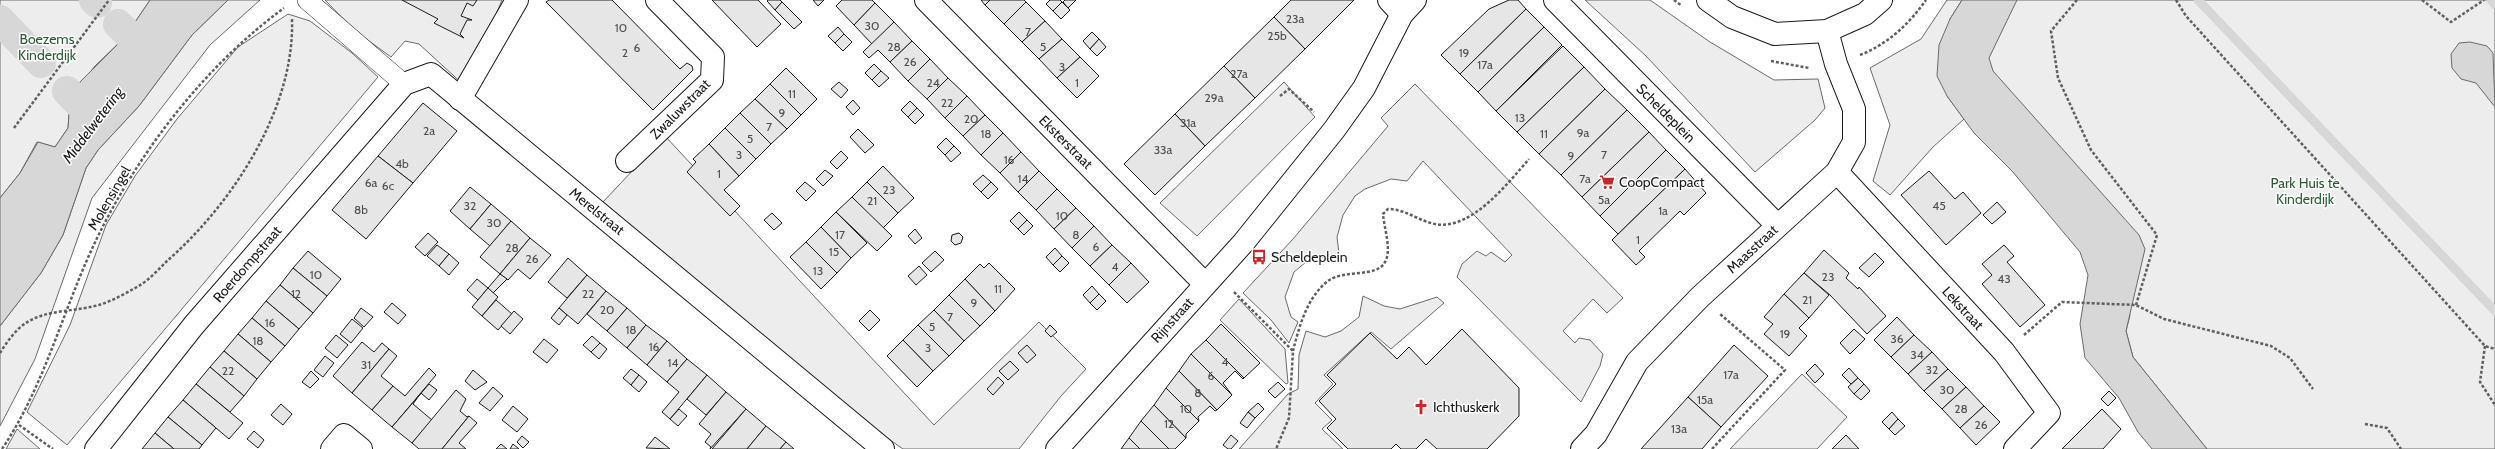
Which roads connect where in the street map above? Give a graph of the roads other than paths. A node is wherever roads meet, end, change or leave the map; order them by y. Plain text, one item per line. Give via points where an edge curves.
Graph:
1 (307, 0) edge
2 (517, 0) edge
3 (657, 0) edge
4 (926, 0) edge
5 (1554, 0) edge
6 (1708, 0) edge
7 (1881, 0) edge
8 (1402, 5) edge
9 (1827, 31) junction
10 (404, 84) junction
11 (460, 99) junction
12 (627, 161) dead end
13 (1837, 172) junction
14 (1777, 225) junction
15 (1210, 279) junction
16 (96, 449) edge
17 (332, 449) edge
18 (360, 449) edge
19 (883, 449) edge
20 (1057, 449) edge
21 (1582, 449) edge
22 (2015, 449) edge

1 - 10 street
2 - 11 street
3 - 12 street, Zwaluwstraat via 713,57 712,80
4 - 15 street, Eksterstraat via 1149,226
5 - 14 street, Scheldeplein
6 - 9 street via 1732,17 1775,34
7 - 9 street via 1865,14
8 - 15 street, Rijnstraat via 1364,88 1334,130
9 - 13 street, Maasstraat via 1836,64 1854,109 1854,142
10 - 11 street, Merelstraat via 431,74
10 - 16 street, Roerdompstraat via 194,326
11 - 19 street, Merelstraat
13 - 14 street, Maasstraat
13 - 22 street, Lekstraat via 2004,352 2049,413
14 - 21 street, Maasstraat via 1700,297 1636,362 1596,434
15 - 20 street, Rijnstraat
17 - 18 street via 344,435

